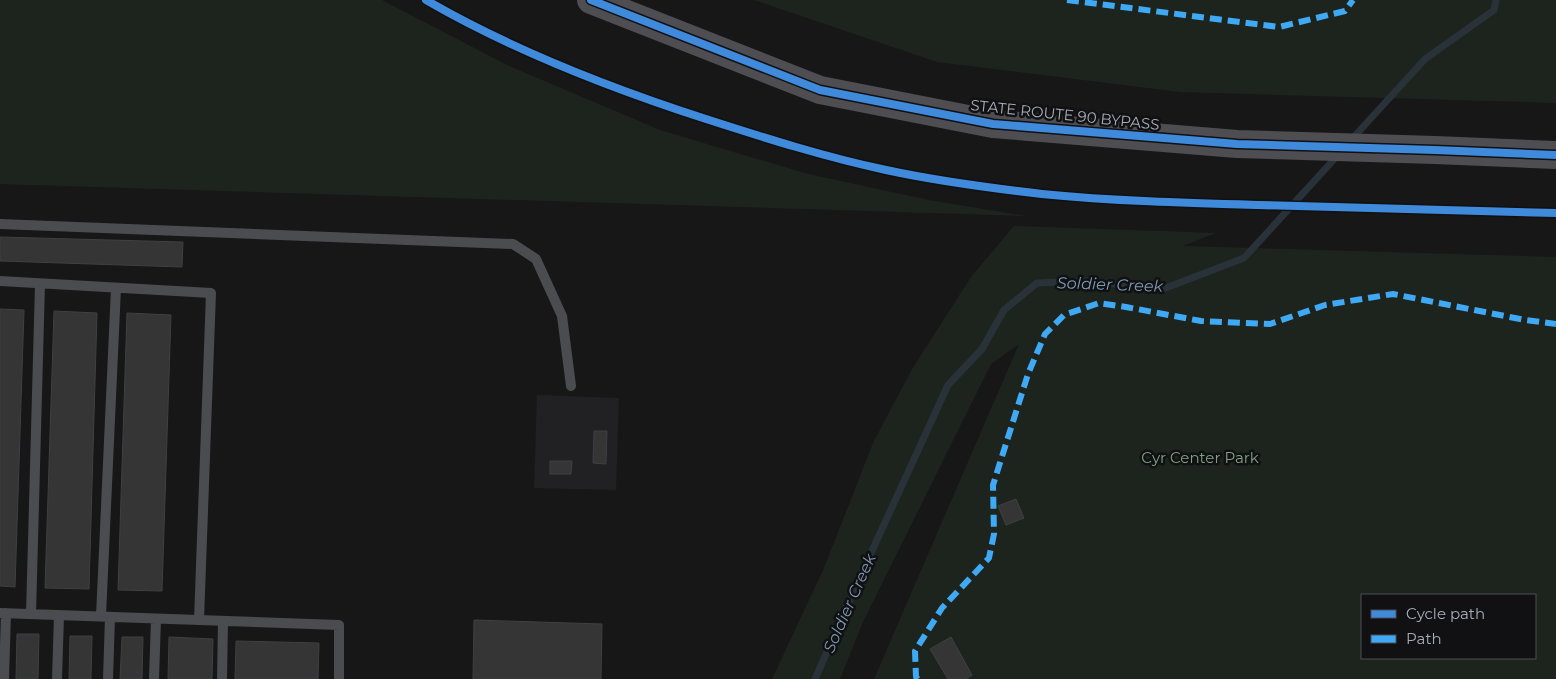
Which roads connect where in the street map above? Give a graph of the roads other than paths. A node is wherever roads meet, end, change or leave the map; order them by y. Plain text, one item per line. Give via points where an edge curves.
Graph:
1 (591, 0) edge
2 (1556, 156) edge
3 (0, 224) edge
4 (0, 281) edge
5 (40, 284) junction
6 (116, 288) junction
7 (571, 386) dead end
8 (3, 613) edge
9 (31, 614) junction
10 (59, 615) junction
11 (106, 616) junction
12 (156, 618) junction
13 (199, 620) junction
14 (223, 621) junction
15 (4, 679) edge
16 (57, 679) edge
17 (108, 679) edge
18 (154, 679) edge
19 (222, 679) edge
20 (339, 679) edge

1 - 2 highway, STATE ROUTE 90 BYPASS via 820,90 993,124 1236,144
3 - 7 lane via 513,244 536,259 562,316
4 - 5 lane
5 - 6 lane
5 - 9 lane
6 - 11 lane
6 - 13 lane via 211,293
8 - 9 lane
8 - 15 lane
9 - 10 lane
10 - 11 lane
10 - 16 lane
11 - 12 lane
11 - 17 lane
12 - 13 lane
12 - 18 lane
13 - 14 lane
14 - 19 lane
14 - 20 lane via 339,625

